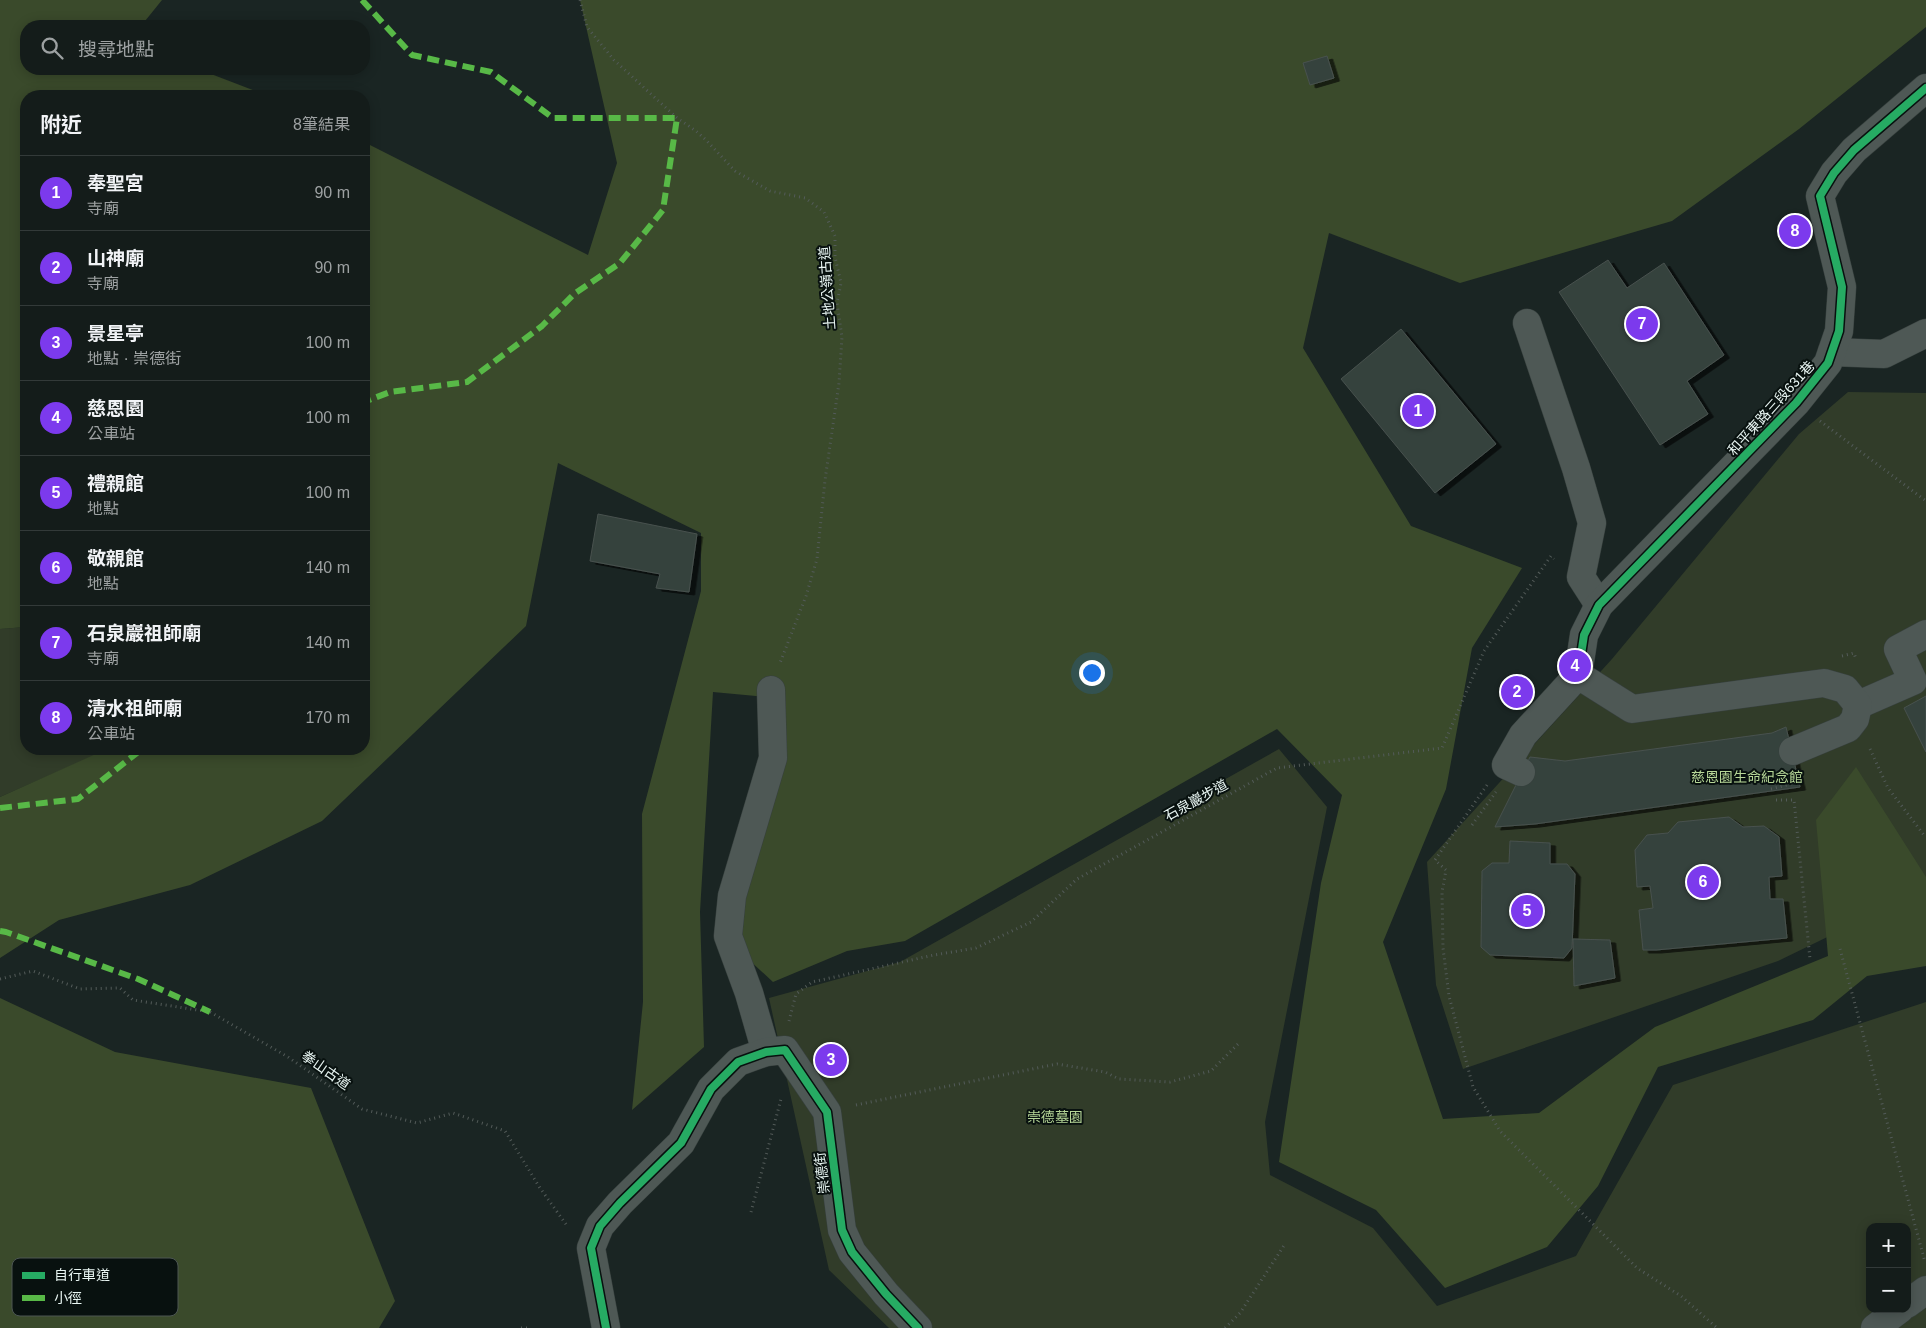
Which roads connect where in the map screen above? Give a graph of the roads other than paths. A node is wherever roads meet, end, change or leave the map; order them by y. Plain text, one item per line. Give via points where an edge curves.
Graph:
1 (1926, 88) edge
2 (1527, 323) dead end
3 (1926, 333) edge
4 (1832, 352) junction
5 (1599, 605) junction
6 (1926, 634) edge
7 (1578, 675) junction
8 (770, 690) road end
9 (1858, 706) junction
10 (1793, 751) dead end
11 (1521, 772) dead end
12 (775, 1051) junction
13 (1926, 1290) edge
14 (1911, 1301) edge
15 (1895, 1313) edge
16 (606, 1328) edge
17 (918, 1328) edge
18 (1875, 1328) edge

1 - 4 street, 和平東路三段631巷 via 1854,150 1820,196 1842,287 1839,331
2 - 5 street via 1592,523 1581,577
3 - 4 street via 1884,354
4 - 5 street, 和平東路三段631巷 via 1828,363 1796,403
5 - 7 street, 和平東路三段631巷 via 1584,635
6 - 9 street via 1898,649 1913,680
7 - 9 street via 1632,709 1824,683 1845,689
7 - 11 street via 1524,736 1506,765
8 - 12 street, 崇德街 via 773,758 732,896 728,936
9 - 10 street via 1855,719 1848,728
12 - 16 street via 738,1062 711,1089 681,1143 600,1226 591,1248
12 - 17 street, 崇德街 via 827,1112 842,1230 852,1252
13 - 14 street
15 - 18 street

